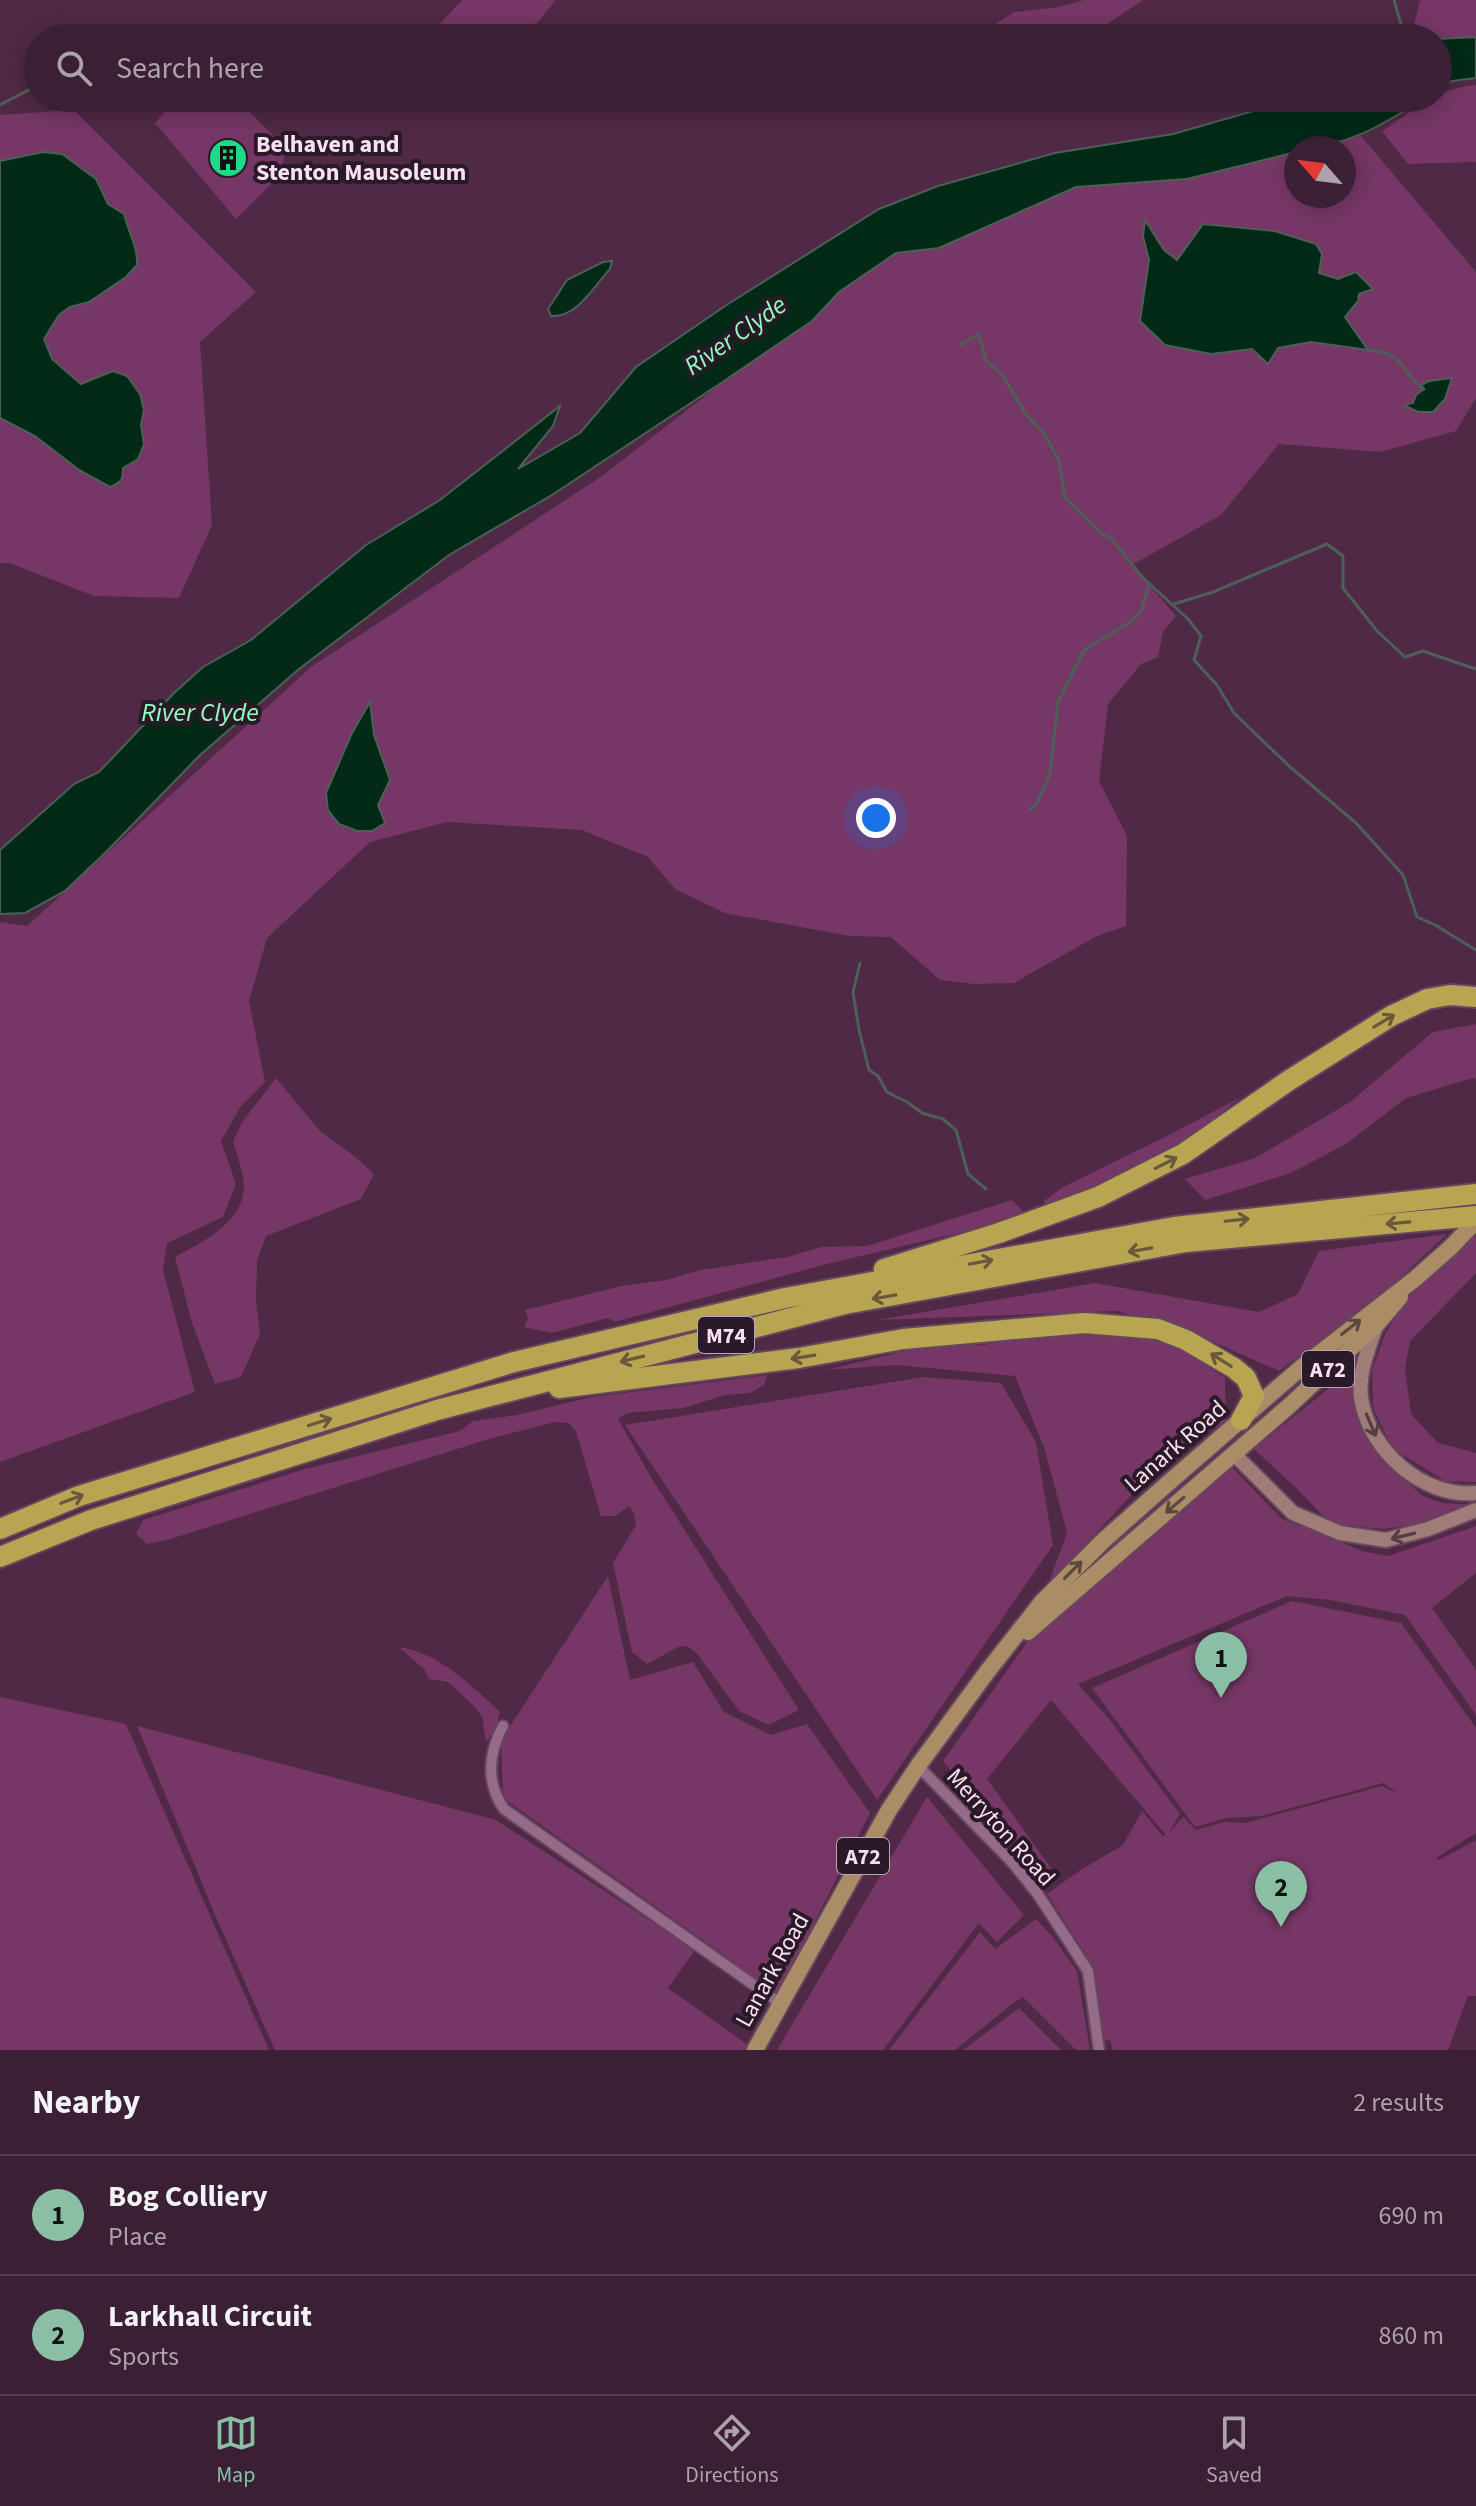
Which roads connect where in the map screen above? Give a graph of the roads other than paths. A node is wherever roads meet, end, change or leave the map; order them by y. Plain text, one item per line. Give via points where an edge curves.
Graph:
1 (1476, 997) edge
2 (1476, 1194) edge
3 (1476, 1218) edge
4 (1416, 1278) junction
5 (804, 1294) junction
6 (1377, 1324) junction
7 (1363, 1337) junction
8 (1246, 1378) junction
9 (1270, 1395) junction
10 (473, 1400) junction
11 (1235, 1425) junction
12 (1235, 1455) junction
13 (1476, 1493) edge
14 (1476, 1510) edge
15 (0, 1529) edge
16 (0, 1557) edge
17 (987, 1672) junction
18 (503, 1726) dead end
19 (918, 1766) junction
20 (781, 2004) junction
21 (755, 2050) edge
22 (1099, 2050) edge

5 -> 1 highway, M74 via 1098,1197 1183,1154 1391,1016 1427,999
5 -> 2 highway, M74 via 1174,1227
3 - 4 main road, Lanark Road / A72
3 -> 10 highway, M74 via 1186,1242 845,1304
4 - 6 main road, Lanark Road / A72
9 -> 4 main road, Lanark Road / A72
15 -> 5 highway, M74 via 79,1496 514,1362
6 - 7 main road, Lanark Road / A72
6 -> 13 street via 1364,1361 1361,1397 1372,1432 1396,1465 1436,1489
7 - 9 main road, A72 via 1285,1399
7 - 12 main road, Lanark Road / A72
8 - 9 highway, M74
8 -> 10 highway, M74 via 1200,1347 1158,1329 1084,1323 903,1339 799,1358
8 - 11 highway via 1254,1396
9 - 11 main road, Lanark Road / A72
10 - 16 highway, M74 via 91,1520
11 - 12 main road
17 -> 11 main road, Lanark Road / A72 via 1042,1602 1094,1550
14 -> 12 street via 1386,1540 1340,1533 1293,1513
12 -> 17 main road, Lanark Road / A72 via 1047,1614
17 - 19 main road, Lanark Road / A72
18 - 20 street via 490,1764 494,1795 504,1809
19 - 20 main road, Lanark Road / A72
19 - 22 street, Merryton Road via 1012,1862 1088,1971
20 - 21 main road, Lanark Road / A72

